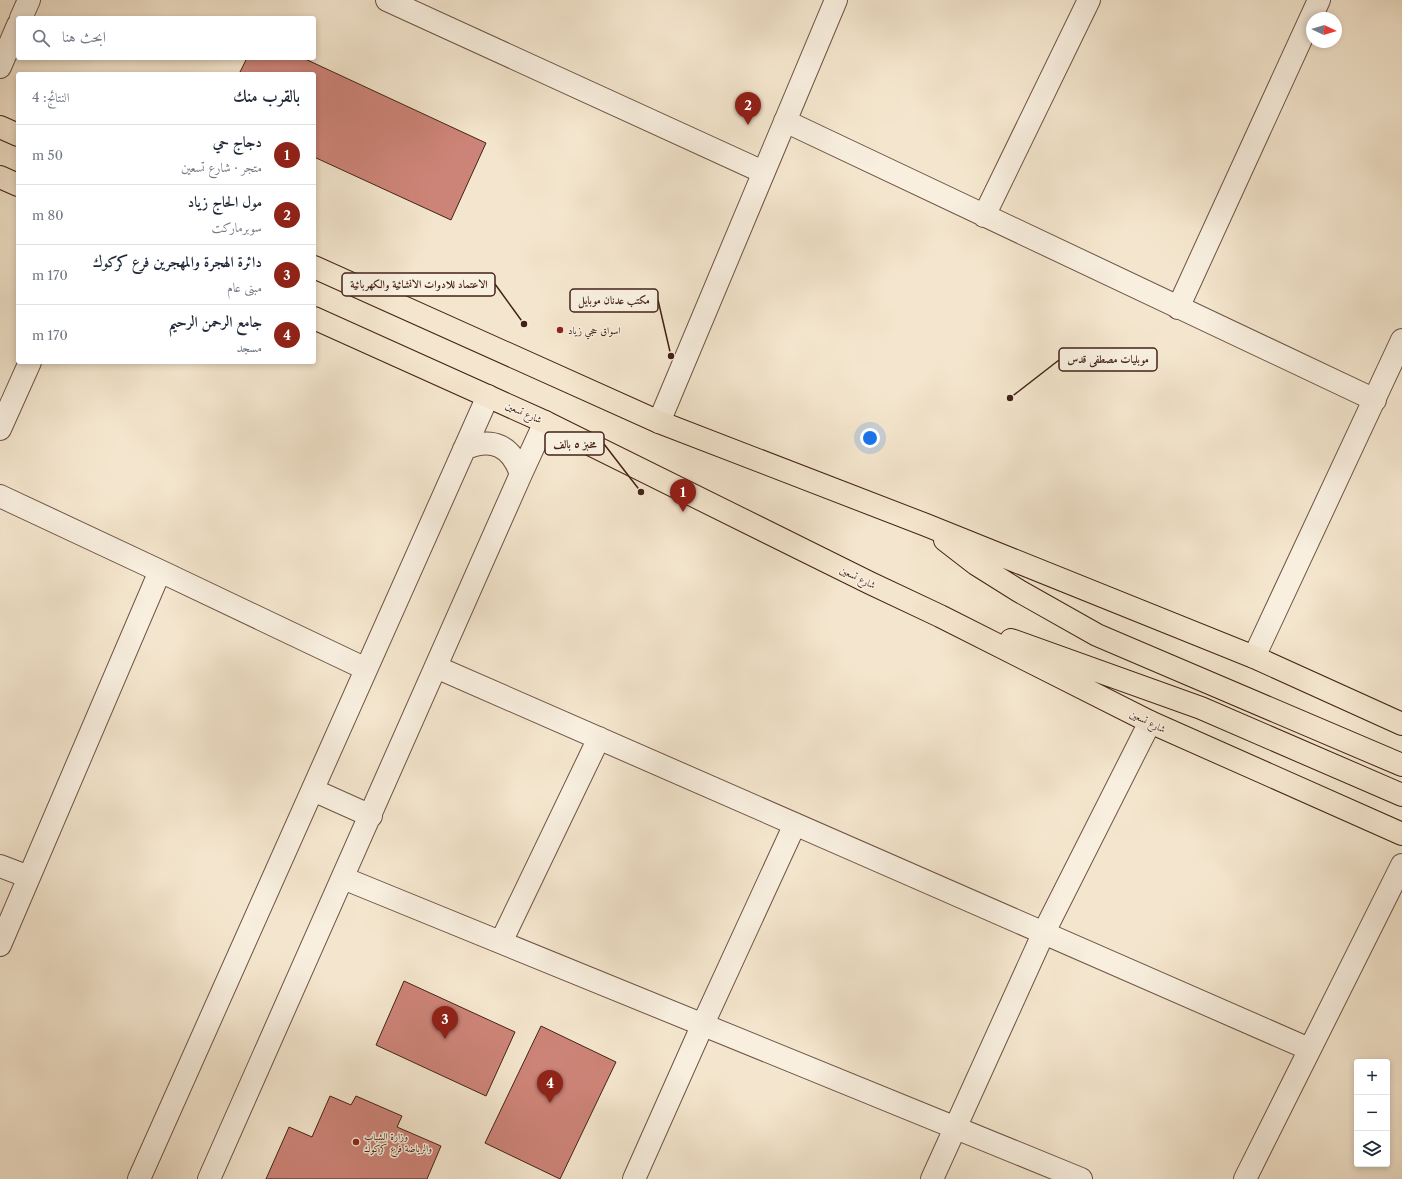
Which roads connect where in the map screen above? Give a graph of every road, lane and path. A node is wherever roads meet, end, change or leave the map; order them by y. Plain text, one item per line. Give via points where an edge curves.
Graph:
1 (29, 0) edge
2 (387, 0) edge
3 (836, 0) edge
4 (1089, 0) edge
5 (1319, 0) edge
6 (22, 16) edge
7 (16, 30) edge
8 (0, 67) edge
9 (785, 122) junction
10 (0, 127) edge
11 (16, 134) edge
12 (763, 172) junction
13 (0, 177) edge
14 (16, 184) edge
15 (984, 216) junction
16 (316, 268) edge
17 (1178, 308) junction
18 (316, 319) edge
19 (1402, 340) edge
20 (29, 364) edge
21 (488, 396) junction
22 (1375, 400) junction
23 (545, 422) junction
24 (659, 422) junction
25 (0, 428) edge
26 (464, 449) junction
27 (521, 474) junction
28 (0, 496) edge
29 (926, 525) junction
30 (160, 571) junction
31 (940, 616) junction
32 (1254, 657) junction
33 (436, 667) junction
34 (366, 669) junction
35 (1150, 722) junction
36 (1402, 724) edge
37 (599, 738) junction
38 (1402, 765) edge
39 (313, 790) junction
40 (1402, 795) edge
41 (371, 816) junction
42 (795, 824) junction
43 (1402, 834) edge
44 (1402, 865) edge
45 (0, 866) edge
46 (29, 877) junction
47 (343, 878) junction
48 (1044, 932) junction
49 (500, 942) junction
50 (0, 945) edge
51 (703, 1024) junction
52 (1309, 1049) junction
53 (955, 1128) junction
54 (139, 1179) edge
55 (209, 1179) edge
56 (634, 1179) edge
57 (932, 1179) edge
58 (1081, 1179) edge
59 (1245, 1179) edge

1 - 6 street
2 - 12 street
3 - 9 street
4 - 15 street
5 - 17 street
7 - 8 street
9 - 12 street
9 - 15 street
10 - 11 main road
12 - 24 street
13 - 14 main road
15 - 17 street
16 - 24 main road
17 - 22 street
18 - 21 main road, شارع تسعين
19 - 22 street
20 - 25 street
21 - 23 main road, شارع تسعين
21 - 26 street
22 - 32 street
23 - 27 street
23 - 31 main road, شارع تسعين
24 - 29 main road
26 - 27 street via 476,444 488,443 499,446 510,453 517,462
26 - 34 street
27 - 33 street
28 - 30 street
29 - 32 main road
29 - 38 main road via 976,564 1098,635
30 - 34 street
30 - 46 street
31 - 35 main road, شارع تسعين
31 - 40 main road via 1046,651 1201,708
32 - 36 main road
33 - 37 street
33 - 41 street
34 - 39 street
35 - 43 main road, شارع تسعين
35 - 48 street
37 - 42 street
37 - 49 street
39 - 41 street
39 - 54 street
41 - 47 street
42 - 48 street
42 - 51 street
44 - 52 street
45 - 46 street
46 - 50 street
47 - 49 street
47 - 55 street
48 - 52 street
48 - 53 street
49 - 51 street
51 - 53 street
51 - 56 street
52 - 59 street
53 - 57 street
53 - 58 street

